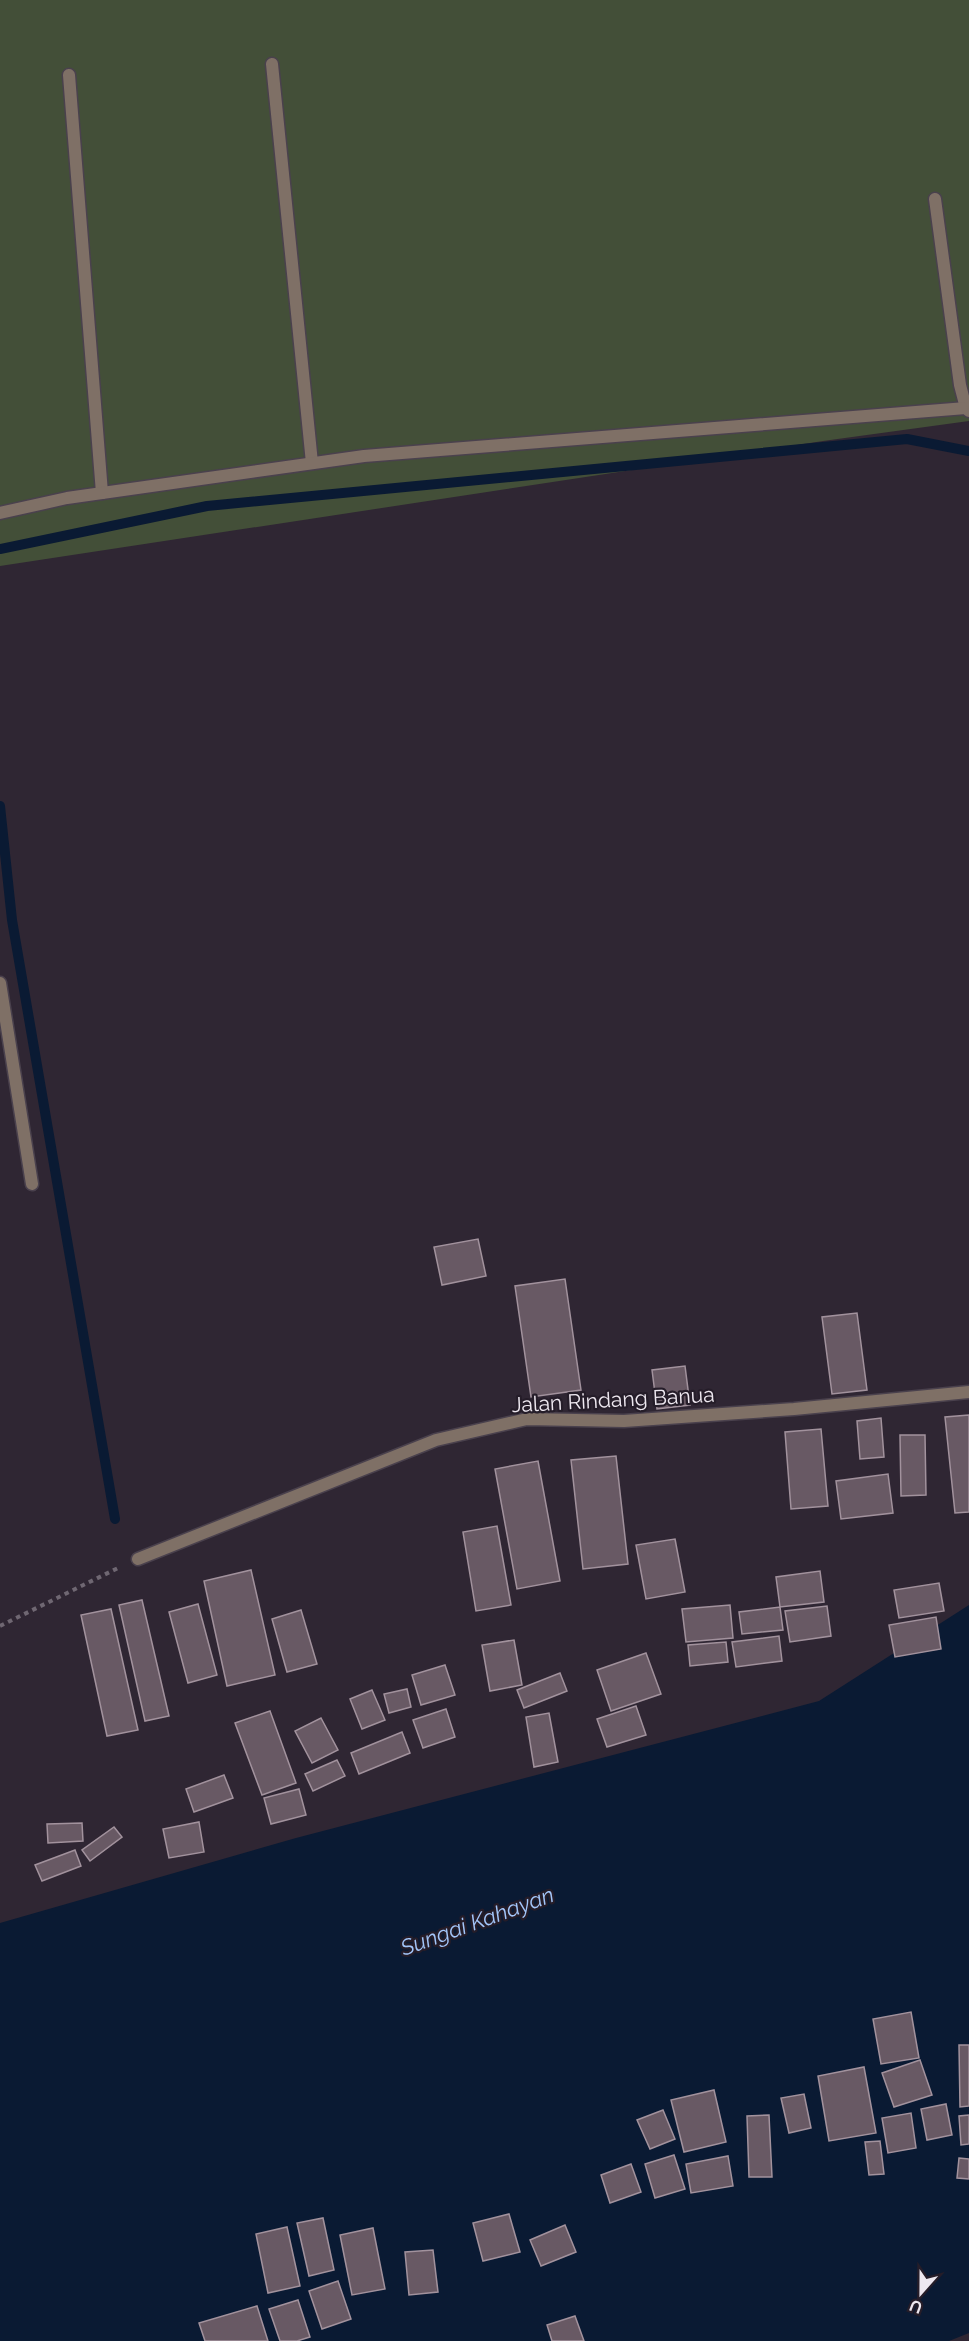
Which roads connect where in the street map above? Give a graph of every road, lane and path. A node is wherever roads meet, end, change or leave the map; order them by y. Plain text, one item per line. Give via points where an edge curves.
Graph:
1 (272, 64) dead end
2 (69, 75) dead end
3 (935, 199) dead end
4 (967, 409) edge
5 (312, 463) junction
6 (102, 493) junction
7 (0, 513) edge
8 (0, 983) edge
9 (32, 1184) dead end
10 (969, 1392) edge
11 (138, 1559) joint
12 (0, 1626) edge

1 - 5 street
2 - 6 street
3 - 4 street via 960,386
4 - 5 street
5 - 6 street
6 - 7 street
8 - 9 street
10 - 11 street, Jalan Rindang Banua via 624,1420 527,1419 436,1440
11 - 12 path

